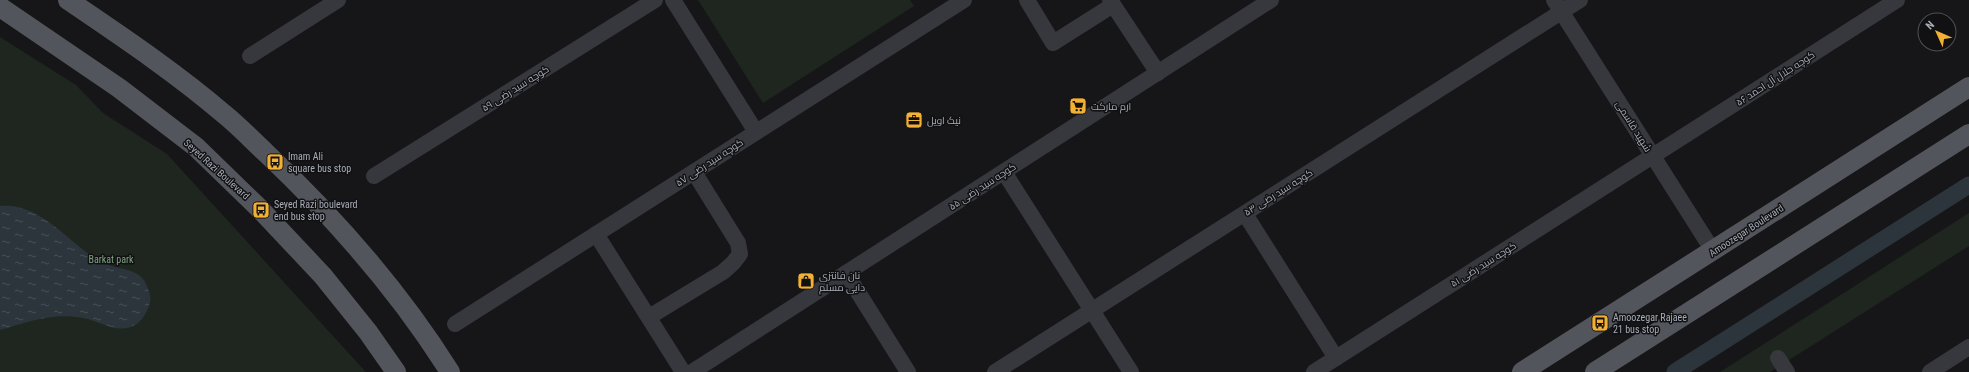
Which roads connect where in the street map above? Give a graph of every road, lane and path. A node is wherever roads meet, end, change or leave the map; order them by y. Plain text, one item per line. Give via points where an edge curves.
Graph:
1 (68, 0) edge
2 (338, 0) edge
3 (655, 0) edge
4 (673, 0) edge
5 (964, 0) edge
6 (1027, 0) edge
7 (1271, 0) edge
8 (1580, 0) edge
9 (1897, 0) edge
10 (1112, 2) edge
11 (1558, 6) edge
12 (0, 7) edge
13 (250, 56) dead end
14 (1158, 73) junction
15 (1969, 87) edge
16 (756, 132) junction
17 (1969, 134) edge
18 (1653, 156) junction
19 (694, 172) junction
20 (1004, 172) junction
21 (374, 176) dead end
22 (1245, 214) junction
23 (596, 234) junction
24 (1713, 251) junction
25 (846, 273) junction
26 (1092, 311) junction
27 (649, 317) junction
28 (455, 324) dead end
29 (1969, 347) edge
30 (1336, 358) junction
31 (1778, 358) dead end
32 (396, 372) edge
33 (450, 372) edge
34 (683, 372) edge
35 (692, 372) edge
36 (908, 372) edge
37 (995, 372) edge
38 (1131, 372) edge
39 (1314, 372) edge
40 (1522, 372) edge
41 (1595, 372) edge
42 (1787, 372) edge
43 (1930, 372) edge

1 - 33 main road via 145,52 224,114 292,178 357,247 404,305
2 - 13 street
3 - 21 street, کوچه سید رضی ۵۹
4 - 16 street
5 - 16 street, کوچه سید رضی ۵۷
6 - 10 street via 1053,43
7 - 14 street, کوچه سید رضی ۵۵
8 - 11 street, کوچه سید رضی ۵۳
9 - 18 street, کوچه جلال آل احمد ۵۶
10 - 14 street
11 - 18 street, شهید قاسمی
11 - 22 street, کوچه سید رضی ۵۳
12 - 32 main road, Seyed Razi Boulevard via 119,88 196,148 261,210 323,276
14 - 20 street, کوچه سید رضی ۵۵
15 - 24 main road, Amoozegar Boulevard
16 - 19 street, کوچه سید رضی ۵۷
17 - 41 main road
18 - 24 street, شهید قاسمی
18 - 30 street, کوچه سید رضی ۵۱
19 - 23 street, کوچه سید رضی ۵۷
19 - 27 street via 738,243 740,254 723,272
20 - 25 street, کوچه سید رضی ۵۵
20 - 26 street
22 - 26 street, کوچه سید رضی ۵۳
22 - 30 street
23 - 27 street
23 - 28 street, کوچه سید رضی ۵۷
24 - 40 main road, Amoozegar Boulevard
25 - 35 street, کوچه سید رضی ۵۵
25 - 36 street
26 - 37 street, کوچه سید رضی ۵۳
26 - 38 street
27 - 34 street
29 - 43 street
30 - 39 street, کوچه سید رضی ۵۱
31 - 42 street

